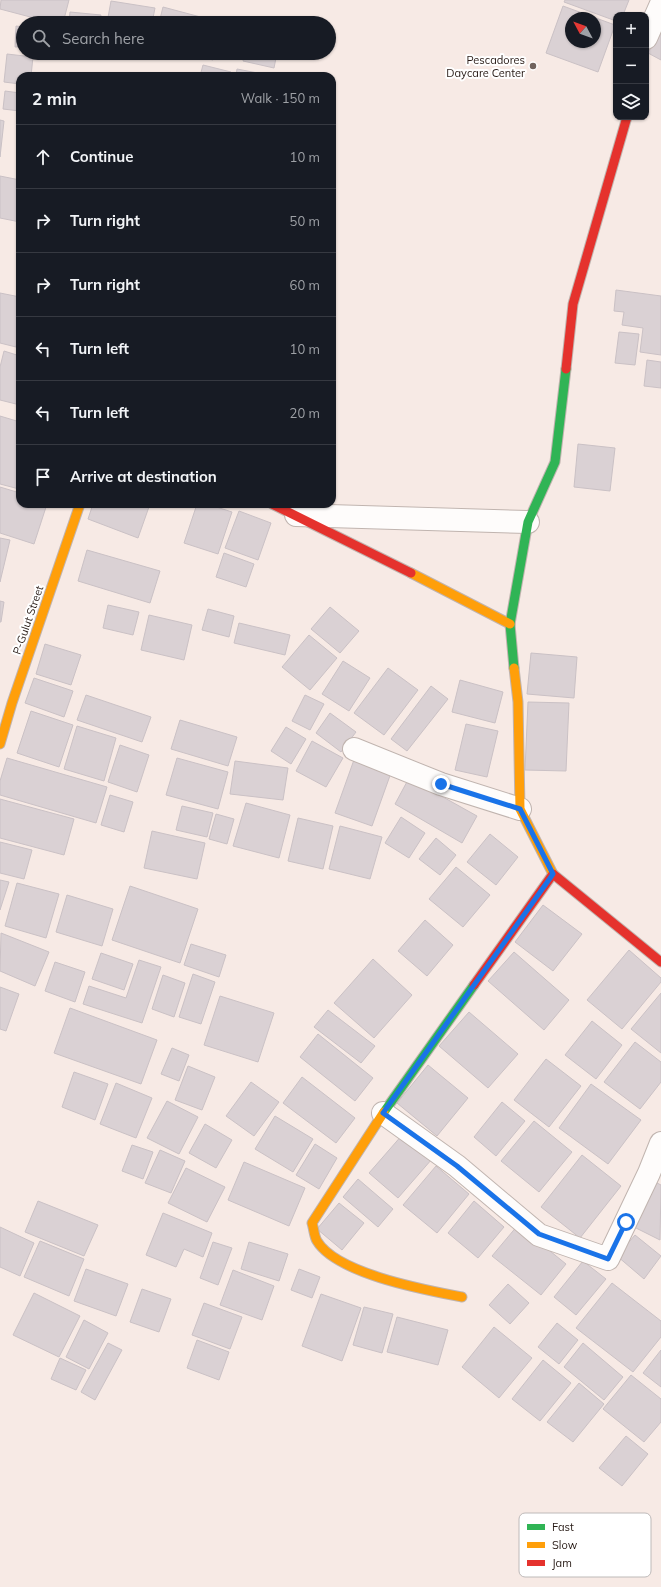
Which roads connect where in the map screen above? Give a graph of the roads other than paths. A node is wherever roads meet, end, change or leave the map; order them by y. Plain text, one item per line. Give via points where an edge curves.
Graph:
1 (661, 4) edge
2 (649, 31) edge
3 (626, 120) edge
4 (79, 508) edge
5 (281, 508) edge
6 (296, 515) junction
7 (528, 522) junction
8 (510, 624) junction
9 (0, 744) edge
10 (354, 749) dead end
11 (520, 809) junction
12 (553, 874) junction
13 (661, 962) edge
14 (383, 1113) junction
15 (661, 1143) edge
16 (462, 1297) dead end

1 - 2 street
3 - 7 street via 573,304 555,462
4 - 9 street, P-Gulut Street
5 - 6 street
6 - 7 street
6 - 8 street
7 - 8 street
8 - 11 street via 518,702
10 - 11 street via 441,784
11 - 12 street
12 - 13 street
12 - 14 street
14 - 15 street via 457,1166 539,1234 608,1259
14 - 16 street via 312,1223 318,1242 334,1258 395,1283

